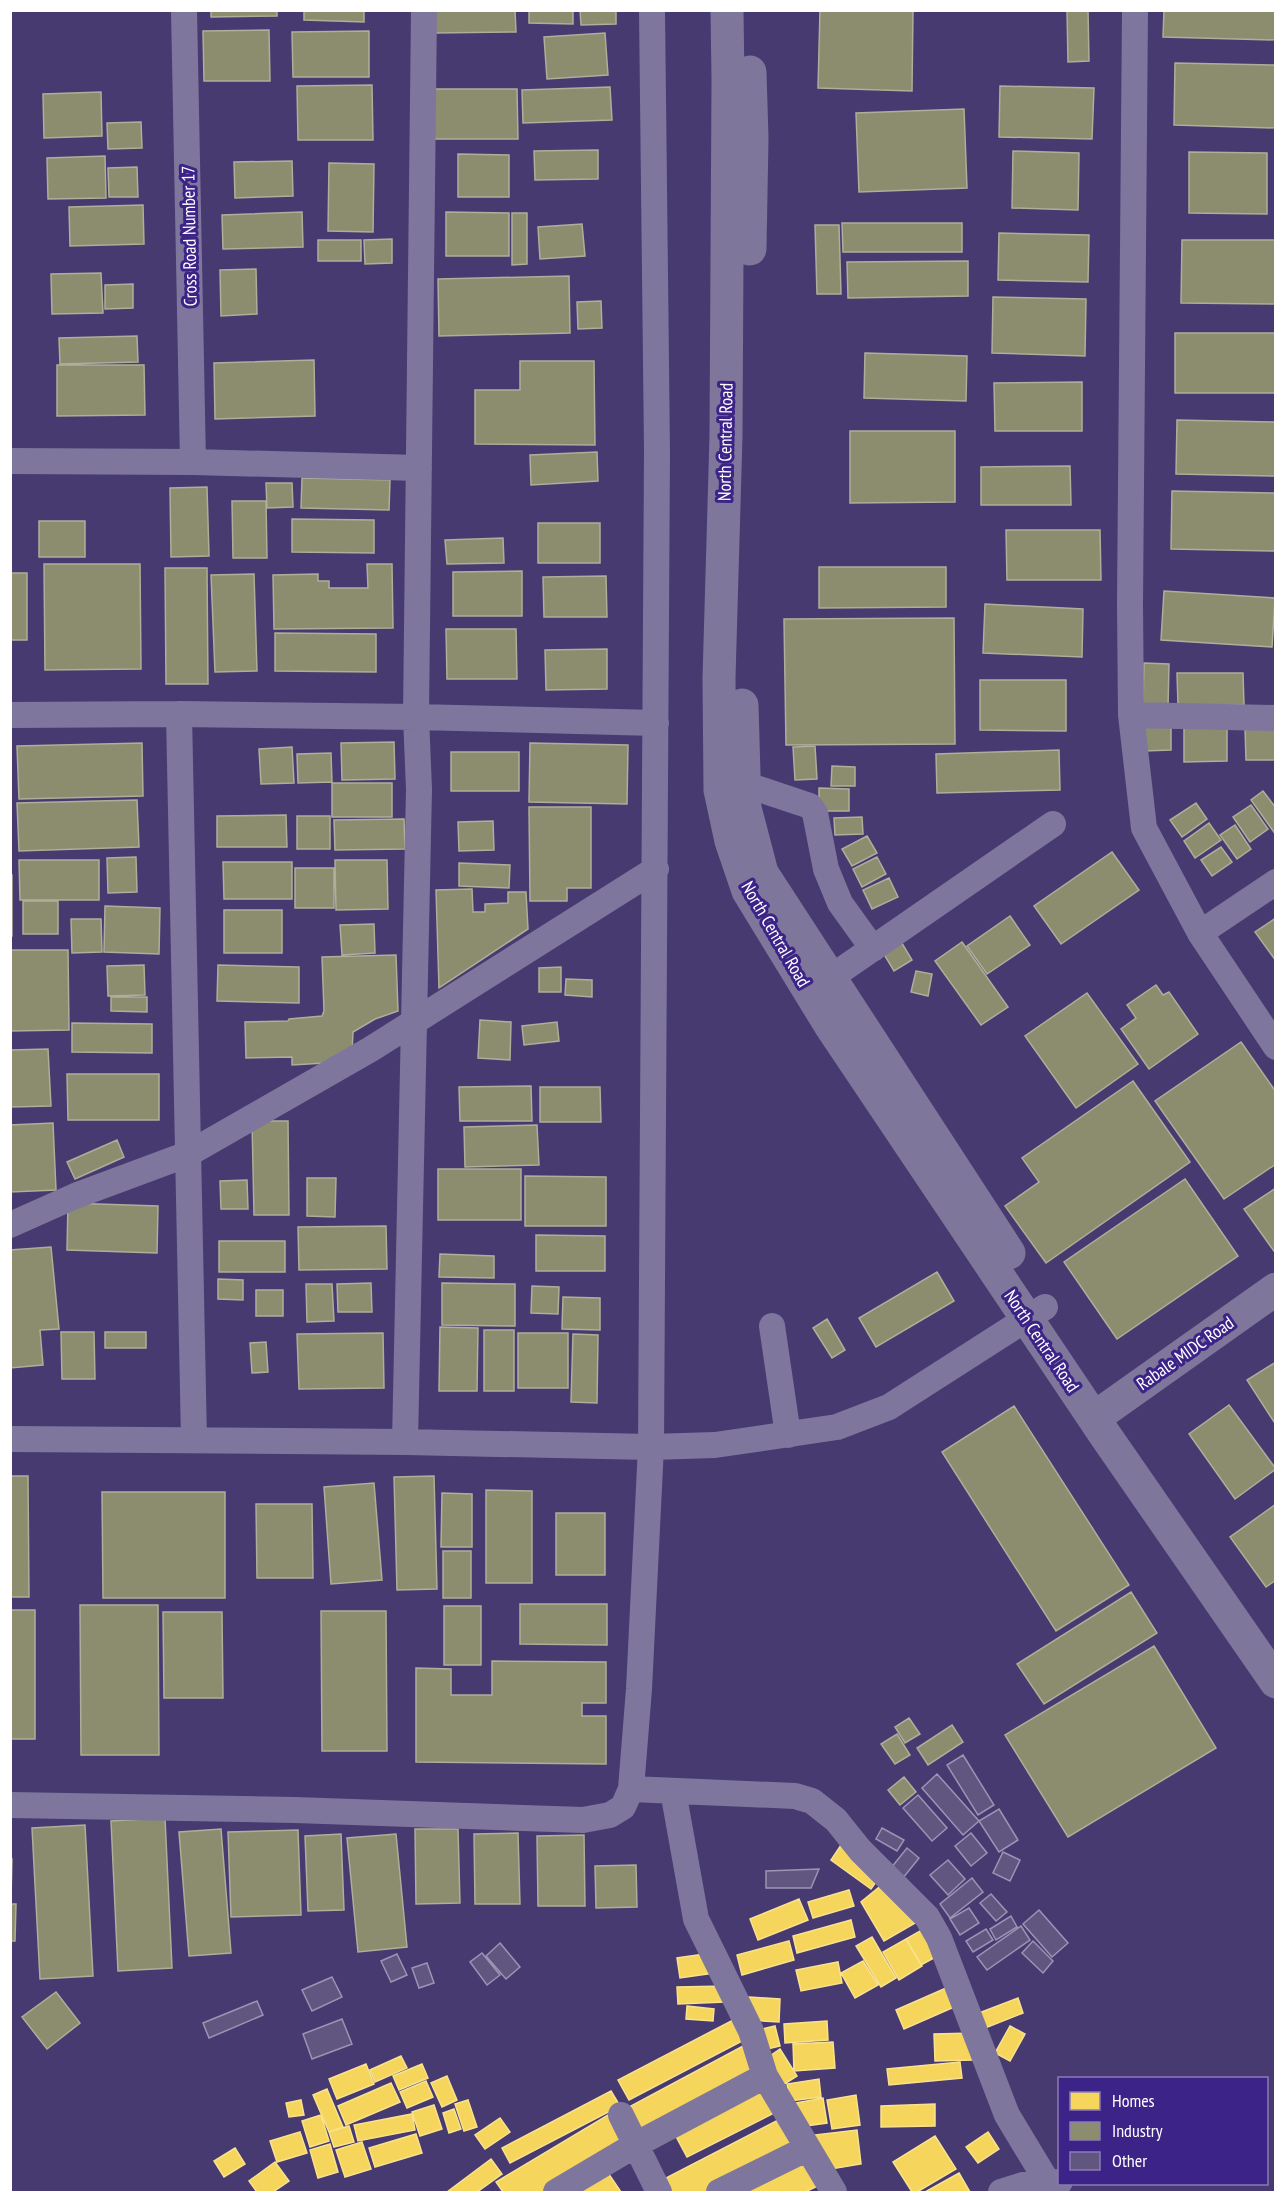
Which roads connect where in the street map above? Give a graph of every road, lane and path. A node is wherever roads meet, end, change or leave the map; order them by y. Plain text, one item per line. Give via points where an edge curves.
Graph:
1 (184, 10) edge
2 (424, 10) edge
3 (652, 10) edge
4 (727, 10) edge
5 (749, 10) edge
6 (1135, 10) edge
7 (10, 461) edge
8 (193, 462) junction
9 (419, 468) junction
10 (179, 714) junction
11 (10, 715) edge
12 (1131, 715) junction
13 (416, 717) junction
14 (1275, 718) edge
15 (656, 723) junction
16 (744, 784) junction
17 (1053, 824) dead end
18 (656, 869) junction
19 (1275, 882) edge
20 (1200, 933) junction
21 (873, 949) junction
22 (830, 978) junction
23 (414, 1020) junction
24 (1275, 1047) edge
25 (188, 1154) junction
26 (10, 1225) edge
27 (1275, 1289) edge
28 (1036, 1313) junction
29 (1275, 1314) edge
30 (772, 1326) dead end
31 (1109, 1420) junction
32 (788, 1435) junction
33 (10, 1439) edge
34 (194, 1440) junction
35 (405, 1442) junction
36 (651, 1447) junction
37 (1275, 1655) edge
38 (1275, 1682) edge
39 (631, 1789) junction
40 (673, 1791) junction
41 (10, 1804) edge
42 (765, 2076) junction
43 (621, 2115) dead end
44 (637, 2144) junction
45 (808, 2148) junction
46 (1054, 2183) edge
47 (825, 2190) edge
48 (556, 2193) edge
49 (659, 2193) edge
50 (719, 2193) edge
51 (1001, 2193) edge

1 - 8 street, Cross Road Number 17
2 - 9 street
3 - 15 street
4 - 28 main road, North Central Road via 726,424 719,689 720,790 731,841 748,891 830,1025
5 - 16 main road, North Central Road via 752,138 741,716
6 - 12 street
7 - 8 street
8 - 9 street
9 - 13 street
10 - 11 street
10 - 13 street
10 - 25 street
12 - 14 street
12 - 20 street via 1144,828
13 - 15 street
13 - 23 street via 419,789
15 - 18 street
16 - 21 street via 810,806 815,813 826,869 840,903
16 - 22 main road, North Central Road via 745,808 762,873
17 - 21 street
18 - 23 street
18 - 36 street
19 - 20 street
20 - 24 street
21 - 22 street
22 - 28 main road, North Central Road
23 - 25 street via 314,1083
23 - 35 street
25 - 26 street
25 - 34 street
27 - 31 main road, Rabale MIDC Road
28 - 31 main road, North Central Road
28 - 32 street via 889,1407 837,1427
29 - 31 main road, Rabale MIDC Road
30 - 32 street
31 - 37 main road, North Central Road
31 - 38 main road, North Central Road
32 - 36 street via 715,1445
33 - 34 street
34 - 35 street
35 - 36 street
36 - 39 street
39 - 40 street
39 - 41 street via 624,1807 610,1815 583,1820
40 - 42 street via 696,1919 751,2031
40 - 46 street via 795,1796 812,1802 837,1820 860,1850 927,1917 939,1938 1007,2115
42 - 44 street
42 - 45 street
43 - 44 street
44 - 48 street
44 - 49 street
45 - 47 street
45 - 50 street
46 - 51 street

